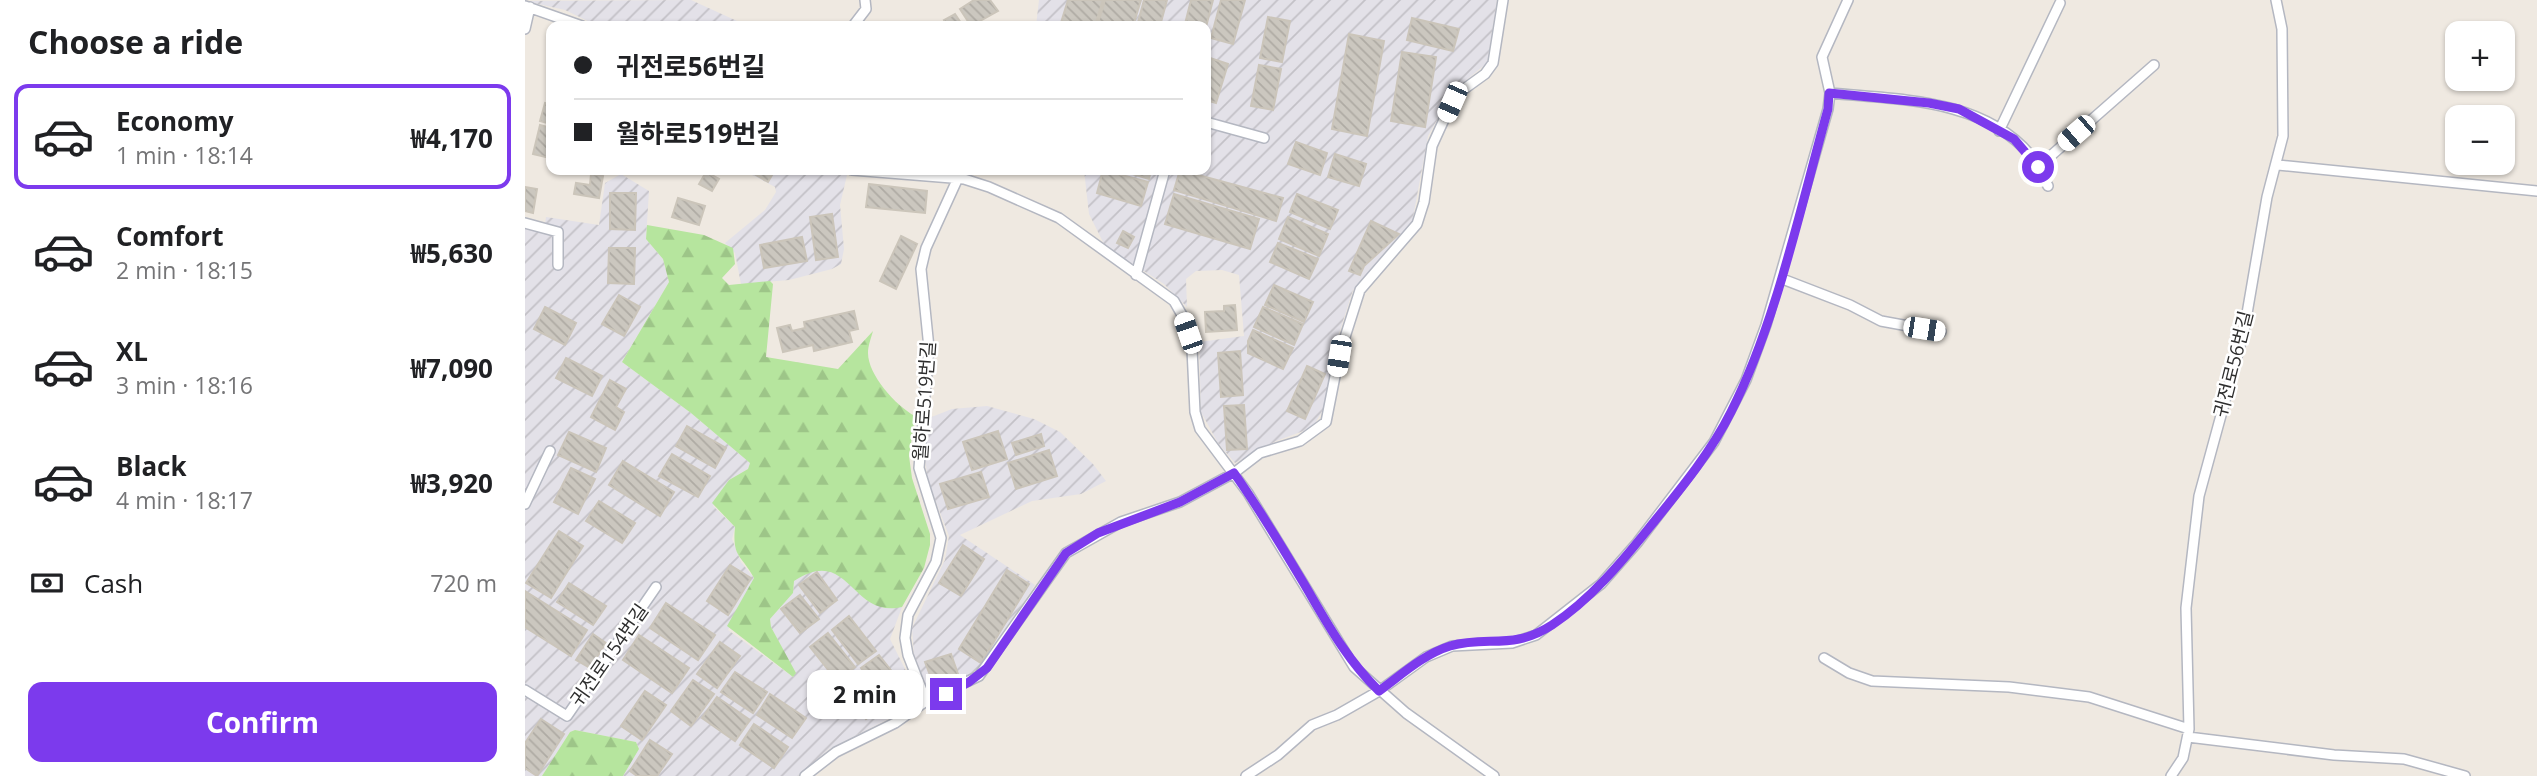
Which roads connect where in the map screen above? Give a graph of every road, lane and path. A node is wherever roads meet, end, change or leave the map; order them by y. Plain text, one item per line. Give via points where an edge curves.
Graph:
1 (865, 0) edge
2 (1503, 0) edge
3 (1848, 0) edge
4 (2276, 0) edge
5 (2060, 3) dead end
6 (527, 7) edge
7 (568, 21) edge
8 (857, 21) edge
9 (525, 29) edge
10 (2154, 65) dead end
11 (1829, 93) junction
12 (1211, 123) edge
13 (1999, 131) junction
14 (1263, 138) dead end
15 (2278, 164) junction
16 (2038, 167) junction
17 (918, 175) edge
18 (1164, 175) edge
19 (958, 178) junction
20 (2047, 186) dead end
21 (2537, 191) edge
22 (525, 223) edge
23 (558, 265) dead end
24 (1136, 275) junction
25 (1780, 278) junction
26 (1941, 332) dead end
27 (550, 451) dead end
28 (1234, 473) junction
29 (525, 504) edge
30 (656, 587) dead end
31 (1824, 658) dead end
32 (525, 690) edge
33 (1379, 691) junction
34 (926, 701) junction
35 (2188, 733) junction
36 (805, 776) edge
37 (1246, 776) edge
38 (1495, 776) edge
39 (2171, 776) edge
40 (2465, 776) edge

1 - 8 lane via 866,9
2 - 28 lane via 1493,63 1452,102 1432,146 1417,224 1360,290 1344,335 1326,422 1300,441 1260,453
3 - 11 lane via 1822,57
4 - 15 lane, 귀전로56번길 via 2284,90
5 - 13 lane
6 - 7 lane
6 - 9 lane
10 - 16 lane
11 - 13 lane via 1959,109
11 - 25 lane
12 - 14 lane
13 - 16 lane via 2014,139
15 - 21 lane
15 - 35 lane, 귀전로56번길 via 2267,197 2244,331 2199,496 2186,608
16 - 20 lane
17 - 19 lane
18 - 24 lane
19 - 24 lane via 1059,218
19 - 34 lane, 월하로519번길 via 926,248 921,270 929,348 919,468 941,538 936,562 908,615 905,638
22 - 23 lane via 558,232
24 - 28 lane via 1174,301 1182,315 1192,349 1200,429
25 - 26 lane via 1881,321
25 - 33 lane via 1746,380 1714,442 1601,584 1536,635 1511,643 1452,646 1426,657
27 - 29 lane
28 - 33 lane via 1347,657
28 - 34 lane via 1180,502 1121,522 1072,548 979,676
30 - 32 lane, 귀전로154번길 via 566,716
31 - 35 lane via 1871,681 2009,687 2089,697
33 - 37 lane via 1312,724
33 - 38 lane
34 - 36 lane via 895,723 836,752
35 - 39 lane, 귀전로56번길 via 2183,758
35 - 40 lane via 2334,755 2404,759

